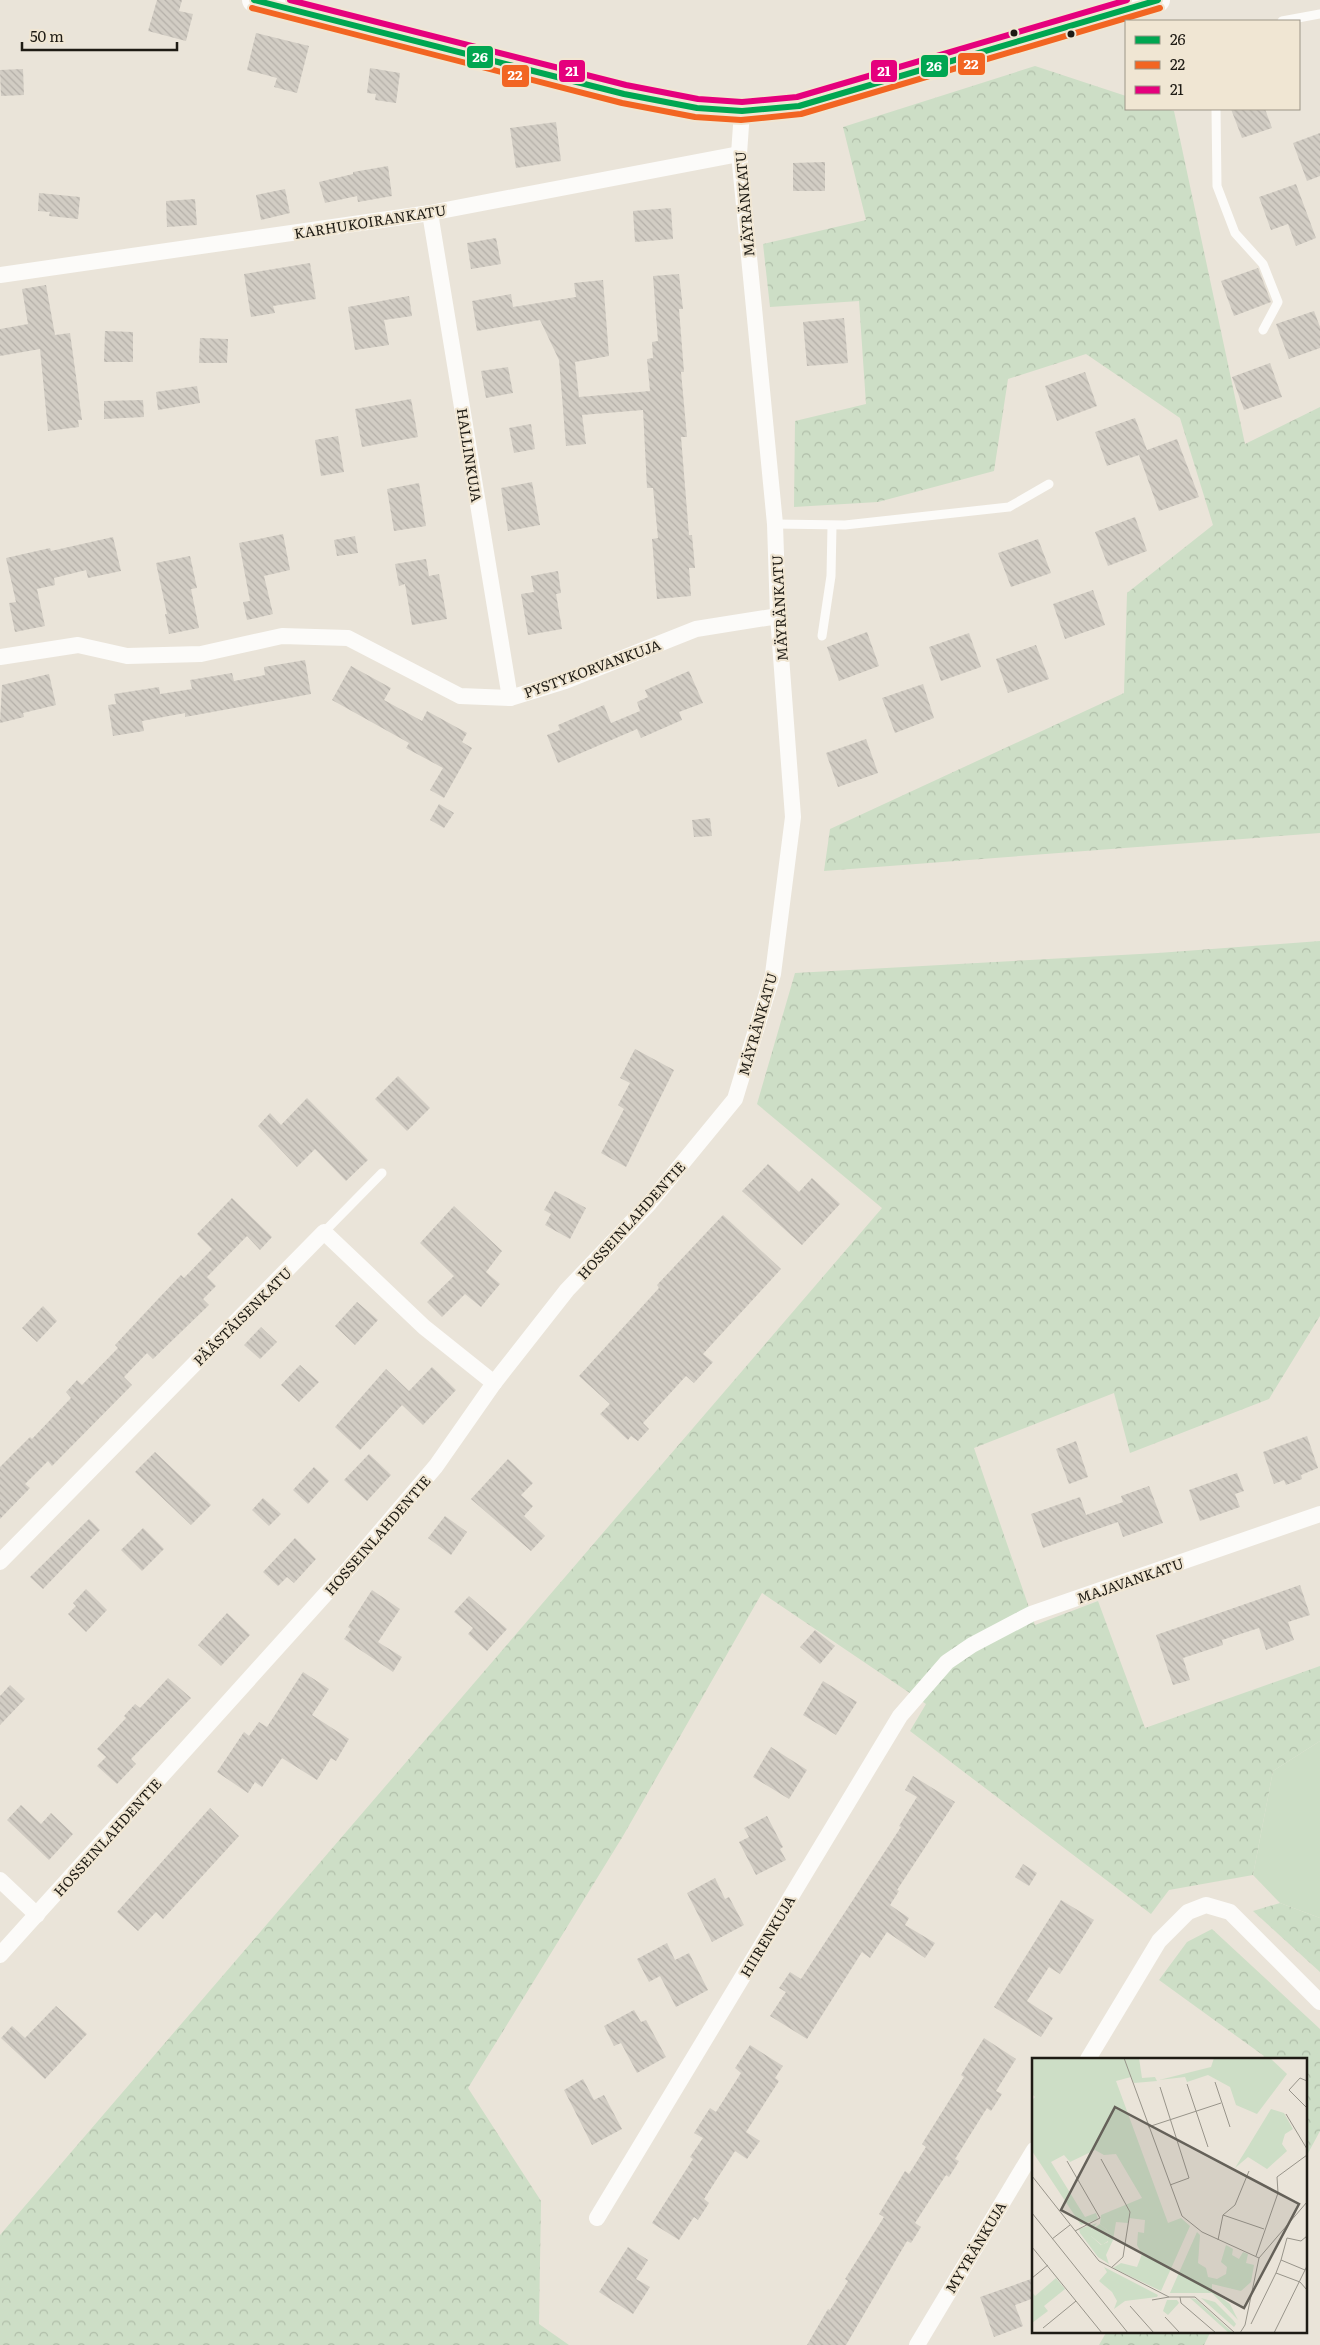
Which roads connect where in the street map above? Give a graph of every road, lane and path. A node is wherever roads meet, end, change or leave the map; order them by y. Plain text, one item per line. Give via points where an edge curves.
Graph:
1 (254, 0) edge
2 (1158, 0) edge
3 (1320, 14) edge
4 (1287, 20) edge
5 (1216, 110) edge
6 (742, 111) junction
7 (739, 154) junction
8 (430, 213) junction
9 (0, 275) edge
10 (1263, 330) dead end
11 (1049, 484) dead end
12 (775, 524) junction
13 (832, 526) junction
14 (778, 616) junction
15 (822, 636) dead end
16 (0, 657) edge
17 (510, 698) junction
18 (735, 1099) joint
19 (382, 1173) dead end
20 (324, 1232) junction
21 (494, 1382) junction
22 (1320, 1514) edge
23 (0, 1562) edge
24 (947, 1662) joint
25 (0, 1880) edge
26 (37, 1915) junction
27 (0, 1955) edge
28 (1320, 2002) edge
29 (1089, 2058) edge
30 (1032, 2153) edge
31 (597, 2218) dead end
32 (917, 2345) edge

1 - 6 street via 624,94 697,108
2 - 6 street via 799,106
3 - 4 lane
5 - 10 lane via 1217,186 1235,232 1263,264 1278,302
6 - 7 street, MÄYRÄNKATU
7 - 8 street, KARHUKOIRANKATU
7 - 12 street, MÄYRÄNKATU
8 - 9 street, KARHUKOIRANKATU
8 - 17 street, HALLINKUJA
11 - 13 lane via 1008,507
12 - 13 lane
12 - 14 street, MÄYRÄNKATU
13 - 15 lane via 831,576
14 - 17 street, PYSTYKORVANKUJA via 696,629 565,681
14 - 18 street, MÄYRÄNKATU via 793,817 773,974
16 - 17 street, PYSTYKORVANKUJA via 78,645 127,656 202,654 282,636 348,638 460,696
18 - 21 street, HOSSEINLAHDENTIE via 648,1205 567,1290
19 - 20 lane
20 - 21 street via 424,1327
20 - 23 street, PÄÄSTÄISENKATU
21 - 26 street, HOSSEINLAHDENTIE via 436,1466 344,1574
22 - 24 street, MAJAVANKATU via 1032,1614 972,1645
24 - 31 street, HIIRENKUJA via 900,1716
25 - 26 street
26 - 27 street, HOSSEINLAHDENTIE
28 - 29 street via 1230,1912 1206,1905 1188,1912 1159,1940
30 - 32 street, MYYRÄNKUJA

